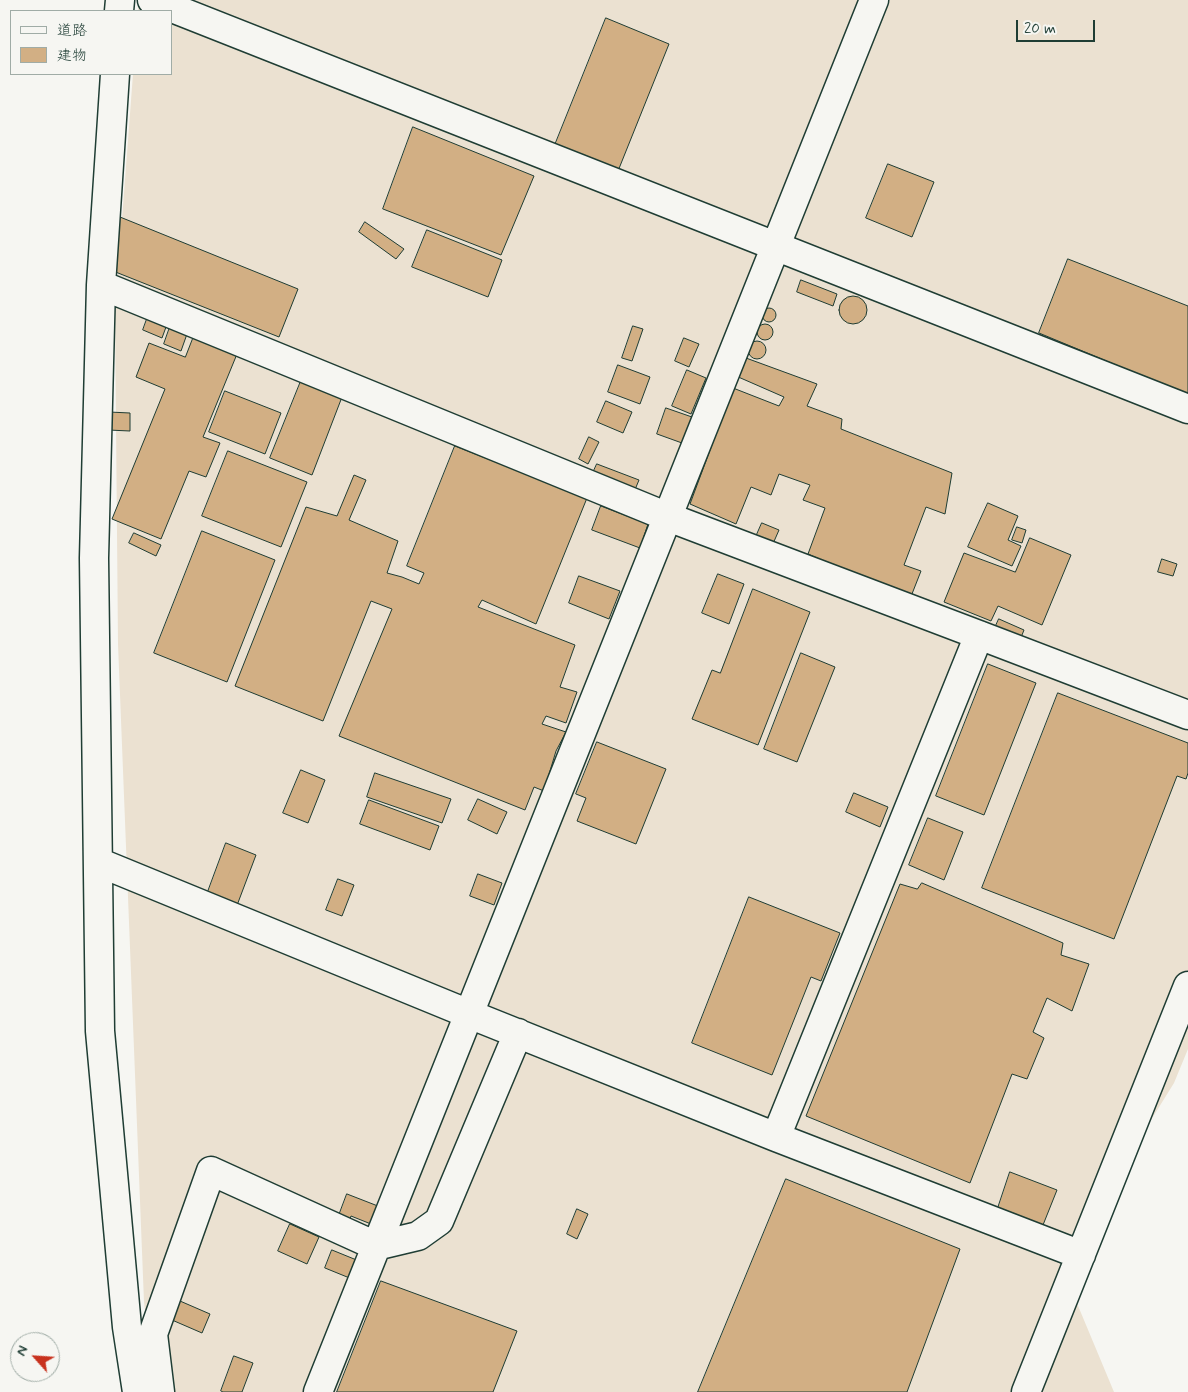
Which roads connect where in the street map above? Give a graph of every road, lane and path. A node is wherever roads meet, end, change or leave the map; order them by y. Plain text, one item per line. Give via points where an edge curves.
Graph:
1 (152, 0) edge
2 (874, 0) edge
3 (115, 75) edge
4 (776, 247) junction
5 (101, 285) junction
6 (1188, 409) edge
7 (668, 517) junction
8 (980, 635) junction
9 (1188, 715) edge
10 (98, 862) junction
11 (1188, 986) edge
12 (469, 1014) junction
13 (518, 1033) junction
14 (776, 1137) junction
15 (376, 1246) junction
16 (1081, 1255) junction
17 (137, 1392) edge
18 (160, 1392) edge
19 (318, 1392) edge
20 (1026, 1392) edge

1 - 4 street
2 - 4 street
3 - 5 street
4 - 6 street
4 - 7 street
5 - 7 street
5 - 10 street via 94,558
7 - 8 street
7 - 12 street
8 - 9 street
8 - 14 street
10 - 12 street
10 - 17 street via 100,1031 127,1326
11 - 16 street
12 - 13 street
12 - 15 street
13 - 14 street
13 - 15 street via 439,1221 418,1236
14 - 16 street
15 - 18 street via 211,1171 153,1334
15 - 19 street
16 - 20 street

